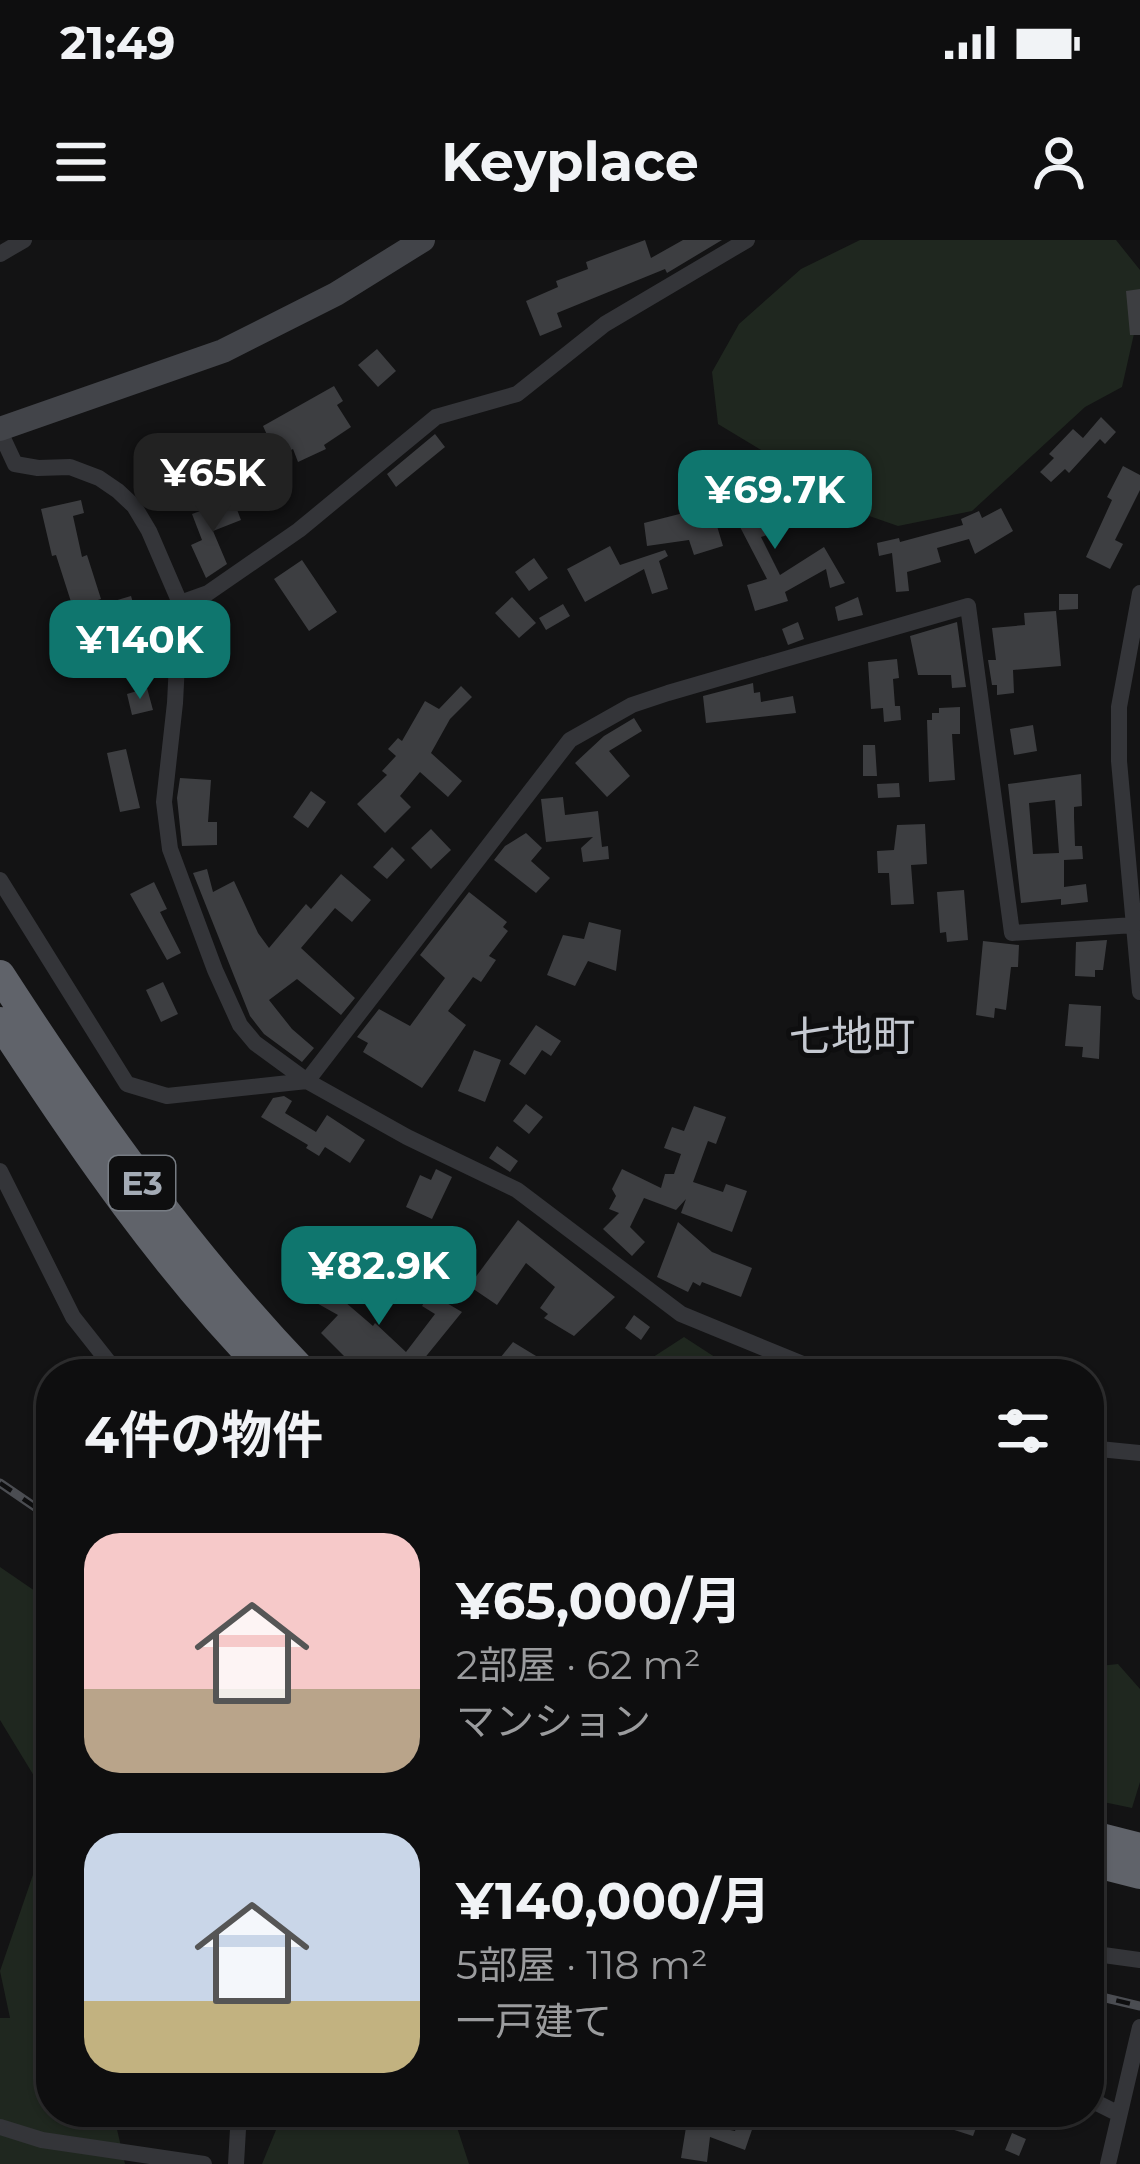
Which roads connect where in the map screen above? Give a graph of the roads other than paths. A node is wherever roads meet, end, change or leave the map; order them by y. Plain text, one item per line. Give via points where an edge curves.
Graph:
1 (23, 240) edge
2 (422, 240) edge
3 (746, 240) edge
4 (0, 254) edge
5 (0, 430) edge
6 (1140, 593) edge
7 (180, 603) junction
8 (0, 880) edge
9 (1134, 925) junction
10 (0, 975) edge
11 (1140, 992) edge
12 (0, 1022) edge
13 (307, 1081) junction
14 (0, 1171) edge
15 (106, 1359) edge
16 (256, 1359) edge
17 (291, 1359) edge
18 (791, 1359) edge
19 (1104, 1449) edge
20 (1140, 1453) edge
21 (1104, 1839) edge
22 (1140, 1848) edge
23 (1104, 1865) edge
24 (1140, 1874) edge
25 (1104, 1955) edge
26 (1140, 1960) edge
27 (1140, 2027) edge
28 (1133, 2091) edge
29 (1104, 2106) edge
30 (1119, 2114) junction
31 (0, 2127) edge
32 (238, 2127) edge
33 (204, 2164) edge
34 (236, 2164) edge
35 (1108, 2164) edge

1 - 4 street
2 - 5 main road via 223,351
3 - 7 street via 605,324 517,394 436,417 298,530 208,593
5 - 7 street via 15,464 70,467 134,506
6 - 9 street via 1119,707
7 - 13 street via 164,802 170,849 240,1024
8 - 13 street via 127,1084 167,1096
9 - 11 street
9 - 13 street via 1012,934 968,606 632,705 570,740
10 - 17 highway, E3 via 173,1225
12 - 16 highway, E3 via 152,1240
13 - 18 street via 517,1190 681,1313
14 - 15 street via 73,1317
19 - 20 street
21 - 22 highway
23 - 24 highway
25 - 26 street
27 - 28 street
28 - 30 street
29 - 30 street
30 - 35 street
31 - 33 street
32 - 34 street

